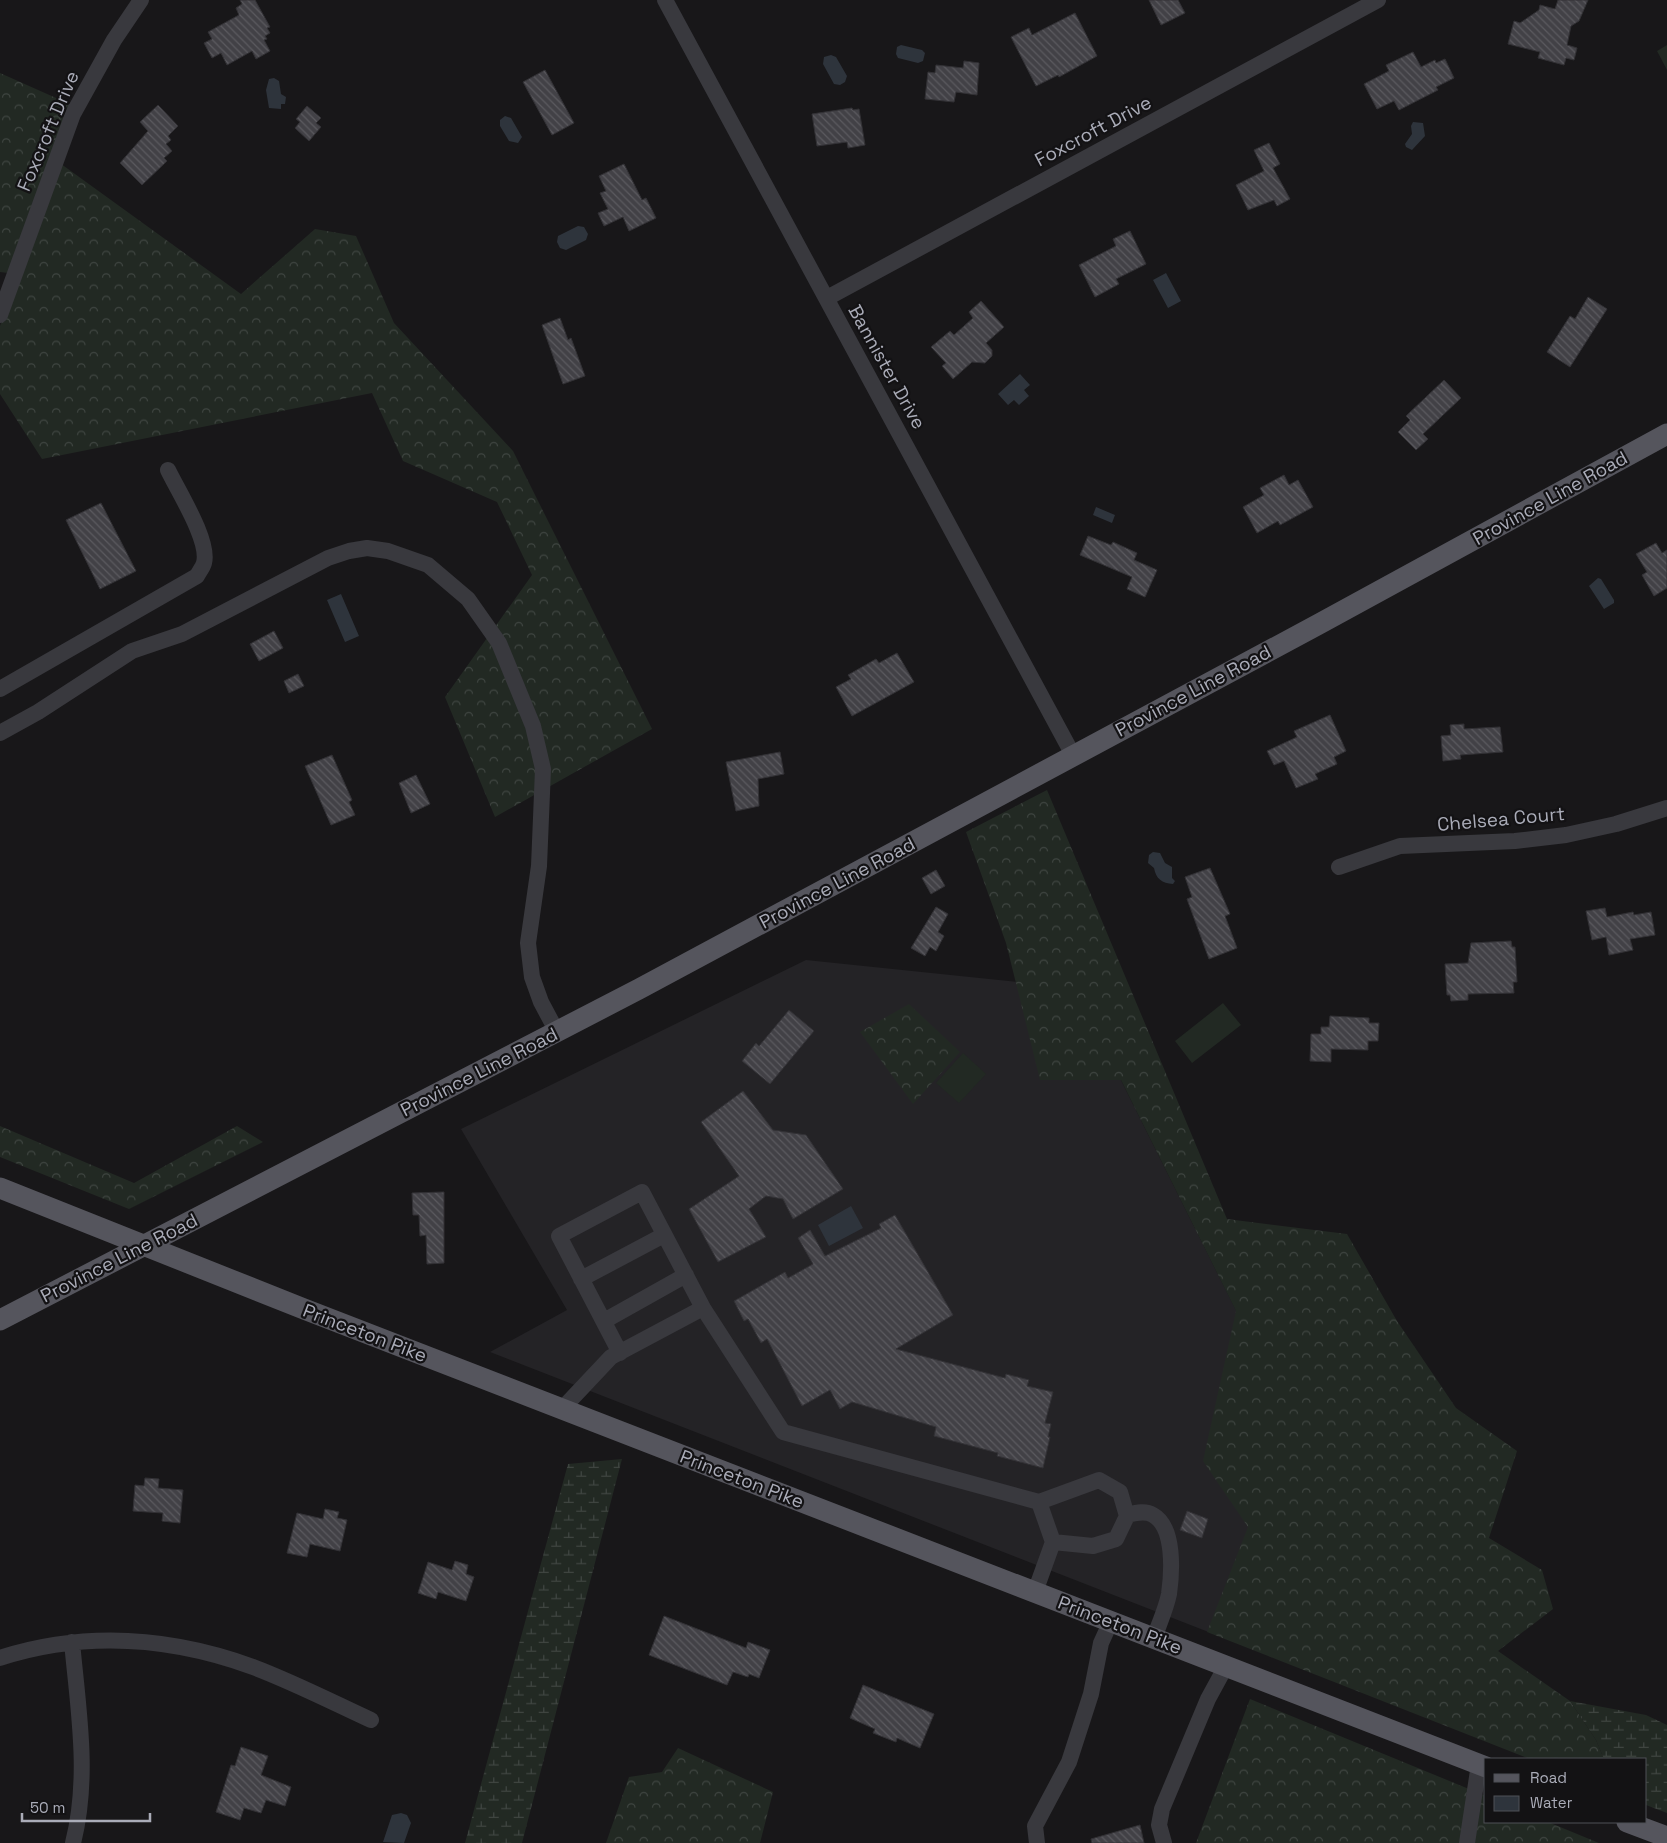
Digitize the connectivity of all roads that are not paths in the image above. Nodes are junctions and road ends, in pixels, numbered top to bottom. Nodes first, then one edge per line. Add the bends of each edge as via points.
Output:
1 (141, 0) edge
2 (665, 0) edge
3 (1378, 0) edge
4 (827, 298) junction
5 (0, 315) edge
6 (1667, 434) edge
7 (168, 470) dead end
8 (0, 689) edge
9 (0, 733) edge
10 (1073, 754) junction
11 (1667, 808) edge
12 (1339, 867) dead end
13 (557, 1032) junction
14 (0, 1188) edge
15 (664, 1235) junction
16 (143, 1245) junction
17 (686, 1275) junction
18 (581, 1279) junction
19 (703, 1308) junction
20 (0, 1320) edge
21 (604, 1321) junction
22 (620, 1353) junction
23 (562, 1409) junction
24 (1039, 1502) junction
25 (1127, 1515) junction
26 (1053, 1542) junction
27 (1035, 1592) junction
28 (1112, 1622) junction
29 (1154, 1638) junction
30 (72, 1642) junction
31 (0, 1658) edge
32 (1226, 1666) junction
33 (371, 1720) dead end
34 (1482, 1765) edge
35 (1630, 1823) edge
36 (1667, 1837) edge
37 (73, 1843) edge
38 (1037, 1843) edge
39 (1164, 1843) edge
40 (1467, 1843) edge

1 - 5 street, Foxcroft Drive via 109,47 73,114
2 - 4 street, Bannister Drive
3 - 4 street, Foxcroft Drive
4 - 10 street, Bannister Drive
6 - 10 main road, Province Line Road
7 - 8 street via 200,530 204,563 197,576
9 - 13 street via 132,650 182,634 328,558 367,548 388,551 428,565 468,599 499,643 540,750 544,794 539,866 528,942 532,977
10 - 13 main road, Province Line Road
11 - 12 street, Chelsea Court via 1566,835 1515,842 1400,846
13 - 16 main road, Province Line Road
14 - 16 main road, Princeton Pike
15 - 17 street
15 - 18 street
15 - 18 street via 642,1192 559,1236
16 - 20 main road, Province Line Road
16 - 23 main road, Princeton Pike
17 - 19 street
17 - 21 street
18 - 21 street
19 - 22 street
19 - 24 street via 783,1432
21 - 22 street
22 - 23 street via 611,1357
23 - 27 main road, Princeton Pike
24 - 25 street via 1099,1480 1120,1492
24 - 26 street
25 - 26 street via 1116,1539 1093,1546
25 - 29 street via 1144,1512 1154,1515 1165,1530 1171,1553 1168,1596
26 - 27 street
27 - 28 main road, Princeton Pike
28 - 29 main road, Princeton Pike
28 - 38 street via 1101,1642 1091,1694 1069,1762 1035,1826
29 - 32 main road, Princeton Pike
30 - 31 street
30 - 33 street via 113,1640 186,1647 255,1668
30 - 37 street via 83,1760 82,1792
32 - 34 main road, Princeton Pike
32 - 39 street via 1208,1699 1162,1809 1159,1825
34 - 40 street
35 - 36 main road

